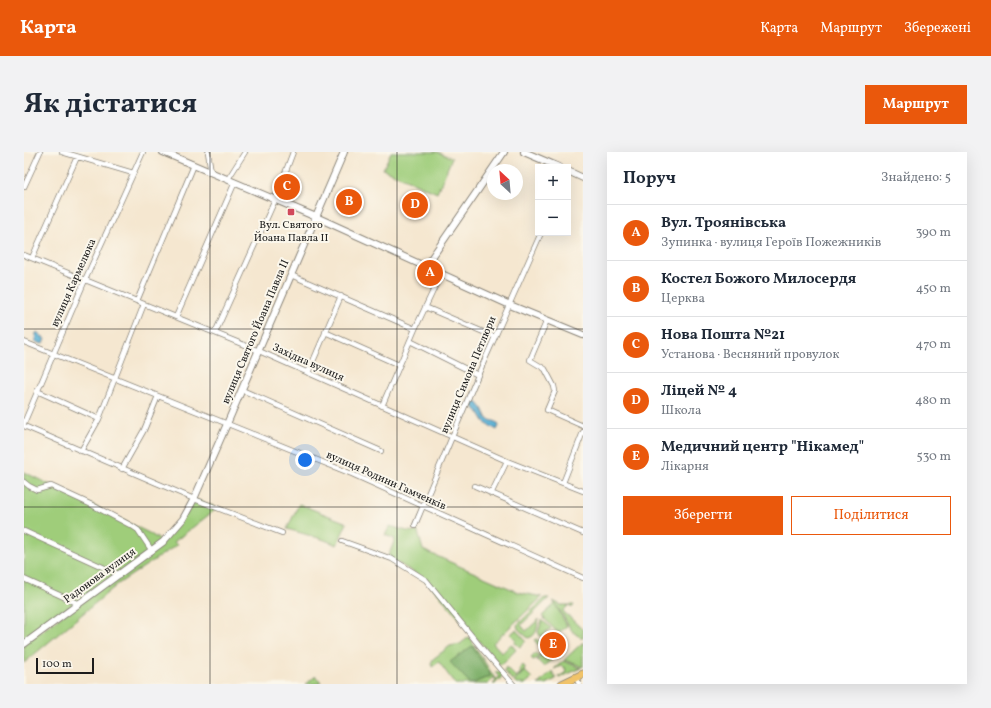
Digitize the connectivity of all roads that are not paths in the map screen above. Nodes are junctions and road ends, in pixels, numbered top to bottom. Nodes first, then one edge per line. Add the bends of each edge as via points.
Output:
1 (40, 152) edge
2 (62, 152) edge
3 (143, 152) edge
4 (163, 152) edge
5 (208, 152) edge
6 (245, 152) edge
7 (292, 152) edge
8 (344, 152) edge
9 (504, 152) edge
10 (524, 152) edge
11 (77, 157) junction
12 (552, 164) edge
13 (194, 165) junction
14 (211, 172) junction
15 (571, 172) edge
16 (133, 173) junction
17 (583, 178) edge
18 (228, 179) junction
19 (235, 182) junction
20 (24, 188) edge
21 (275, 200) junction
22 (316, 217) junction
23 (540, 236) edge
24 (24, 255) edge
25 (32, 258) junction
26 (426, 266) junction
27 (441, 274) junction
28 (291, 275) junction
29 (85, 280) junction
30 (341, 296) junction
31 (137, 301) junction
32 (144, 304) junction
33 (510, 305) junction
34 (425, 307) junction
35 (176, 317) junction
36 (547, 320) junction
37 (415, 329) junction
38 (325, 332) junction
39 (215, 333) junction
40 (583, 335) edge
41 (495, 337) junction
42 (410, 340) junction
43 (24, 342) edge
44 (258, 351) junction
45 (53, 353) junction
46 (399, 365) junction
47 (308, 373) junction
48 (478, 374) junction
49 (115, 378) junction
50 (242, 390) junction
51 (37, 391) junction
52 (158, 396) junction
53 (382, 406) junction
54 (99, 419) junction
55 (24, 423) edge
56 (227, 424) junction
57 (24, 426) edge
58 (583, 426) edge
59 (583, 432) edge
60 (452, 438) junction
61 (81, 451) junction
62 (381, 452) dead end
63 (506, 462) junction
64 (122, 469) junction
65 (24, 482) edge
66 (563, 482) junction
67 (474, 486) dead end
68 (583, 491) edge
69 (492, 494) junction
70 (194, 499) junction
71 (423, 507) junction
72 (183, 519) joint
73 (415, 525) dead end
74 (24, 531) edge
75 (282, 533) dead end
76 (583, 534) edge
77 (342, 541) dead end
78 (152, 551) junction
79 (120, 575) junction
80 (583, 578) edge
81 (24, 579) edge
82 (79, 604) junction
83 (24, 644) edge
84 (580, 679) edge
85 (513, 684) edge
86 (562, 684) edge
87 (568, 684) edge

1 - 20 street
2 - 11 street
3 - 16 street, вулиця Кармелюка
4 - 13 street
5 - 14 street
6 - 18 street
7 - 21 street
8 - 22 street, вулиця Святого Йоана Павла II
9 - 26 street
10 - 12 street
11 - 16 street
11 - 25 street
13 - 14 street
13 - 31 street
14 - 18 street
15 - 17 street
16 - 29 street, вулиця Кармелюка
18 - 19 street
19 - 21 street
19 - 35 street
21 - 22 street
21 - 39 street
22 - 26 street
22 - 28 street, вулиця Святого Йоана Павла II
23 - 33 street, вулиця Симона Петлюри
24 - 25 street, Західна вулиця
25 - 29 street, Західна вулиця
26 - 27 street
27 - 33 street
27 - 34 street
28 - 30 street
28 - 44 street, вулиця Святого Йоана Павла II
29 - 31 street, Західна вулиця
29 - 45 street, вулиця Кармелюка
30 - 37 street
30 - 38 street
31 - 32 street, Західна вулиця
32 - 35 street, Західна вулиця
32 - 49 street
33 - 36 street
33 - 41 street, вулиця Симона Петлюри
34 - 37 street
34 - 41 street
35 - 39 street, Західна вулиця
36 - 40 street
36 - 58 street via 530,360 547,372 555,388 547,410
37 - 42 street
38 - 46 street
38 - 47 street
39 - 44 street, Західна вулиця
41 - 48 street, вулиця Симона Петлюри
42 - 46 street
42 - 48 street
43 - 45 street, вулиця Родини Гамченків
44 - 47 street, Західна вулиця
44 - 50 street, вулиця Святого Йоана Павла II
45 - 49 street, вулиця Родини Гамченків
45 - 51 street, вулиця Кармелюка
46 - 53 street
47 - 53 street, Західна вулиця
48 - 60 street, вулиця Симона Петлюри
49 - 52 street, вулиця Родини Гамченків
49 - 54 street
50 - 56 street, вулиця Святого Йоана Павла II
50 - 62 street
51 - 54 street
51 - 55 street, вулиця Кармелюка
52 - 56 street, вулиця Родини Гамченків
52 - 64 street via 144,430
53 - 60 street, Західна вулиця
54 - 61 street
56 - 70 street, вулиця Святого Йоана Павла II
56 - 71 street, вулиця Родини Гамченків via 352,474
57 - 61 street
59 - 66 street
60 - 63 street, Західна вулиця
60 - 71 street, вулиця Симона Петлюри
61 - 64 street
63 - 66 street, Західна вулиця
63 - 69 street
64 - 70 street
65 - 78 street via 37,490 51,486 132,526 138,530
66 - 68 street, Західна вулиця
67 - 69 street
69 - 76 street
70 - 72 street, вулиця Святого Йоана Павла II
70 - 75 street
71 - 73 street, вулиця Симона Петлюри
71 - 80 street, вулиця Родини Гамченків
72 - 78 street, Радонова вулиця
74 - 79 street
77 - 85 street via 392,559 426,580
78 - 79 street, Радонова вулиця
79 - 82 street, Радонова вулиця
81 - 82 street
82 - 83 street, Радонова вулиця
84 - 86 main road
84 - 87 main road

